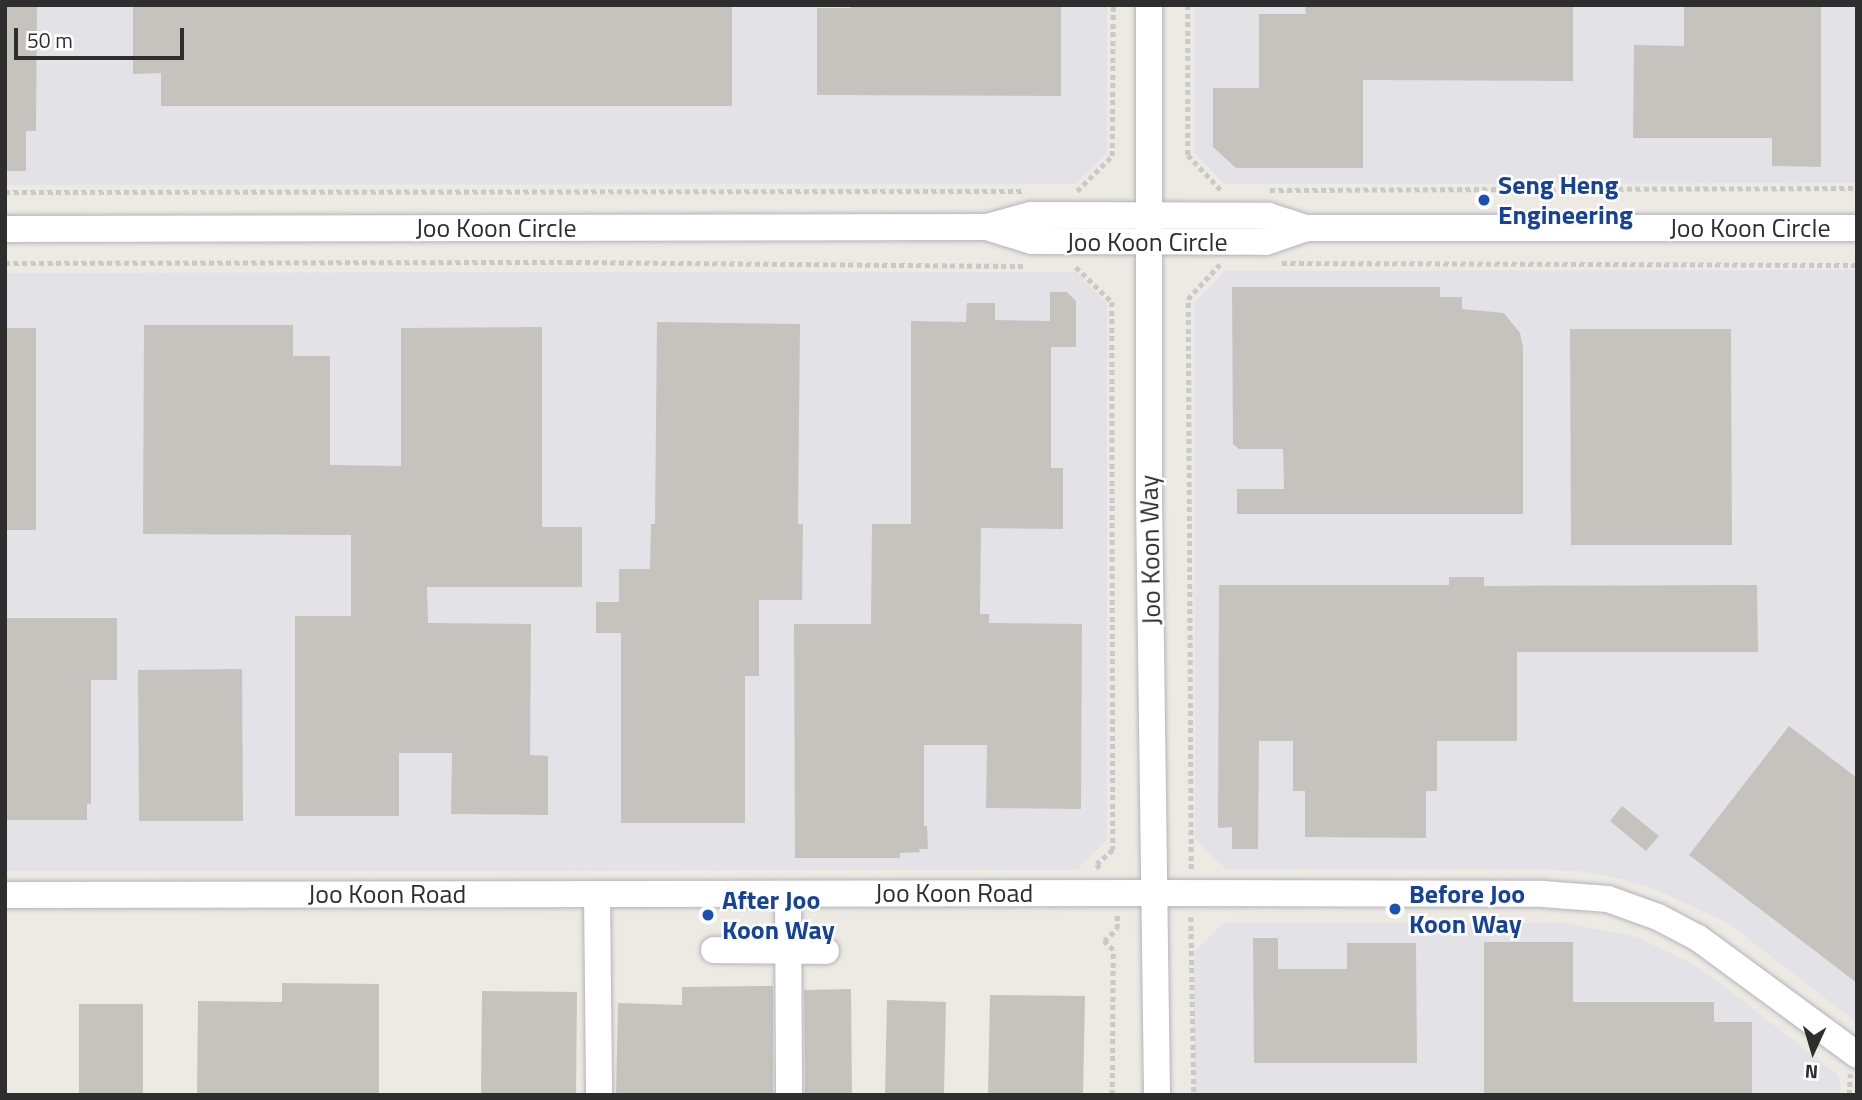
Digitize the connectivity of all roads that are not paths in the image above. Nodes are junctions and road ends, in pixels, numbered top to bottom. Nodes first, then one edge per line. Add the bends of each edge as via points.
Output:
1 (1149, 5) edge
2 (1149, 228) junction
3 (1857, 228) edge
4 (5, 229) edge
5 (1154, 893) junction
6 (597, 894) junction
7 (788, 894) junction
8 (5, 895) edge
9 (714, 950) dead end
10 (788, 950) junction
11 (826, 951) dead end
12 (1857, 1055) edge
13 (599, 1095) edge
14 (789, 1095) edge
15 (1157, 1095) edge

1 - 2 street, Joo Koon Way
2 - 3 street, Joo Koon Circle via 1269,216 1307,228
2 - 4 street, Joo Koon Circle via 1031,215 987,227
2 - 5 street, Joo Koon Way
5 - 7 street, Joo Koon Road
5 - 12 street, Joo Koon Road via 1543,894 1608,900 1658,917 1698,938
5 - 15 street, Joo Koon Way
6 - 7 street, Joo Koon Road
6 - 8 street, Joo Koon Road
6 - 13 street
7 - 10 street
9 - 10 street
10 - 11 street
10 - 14 street

